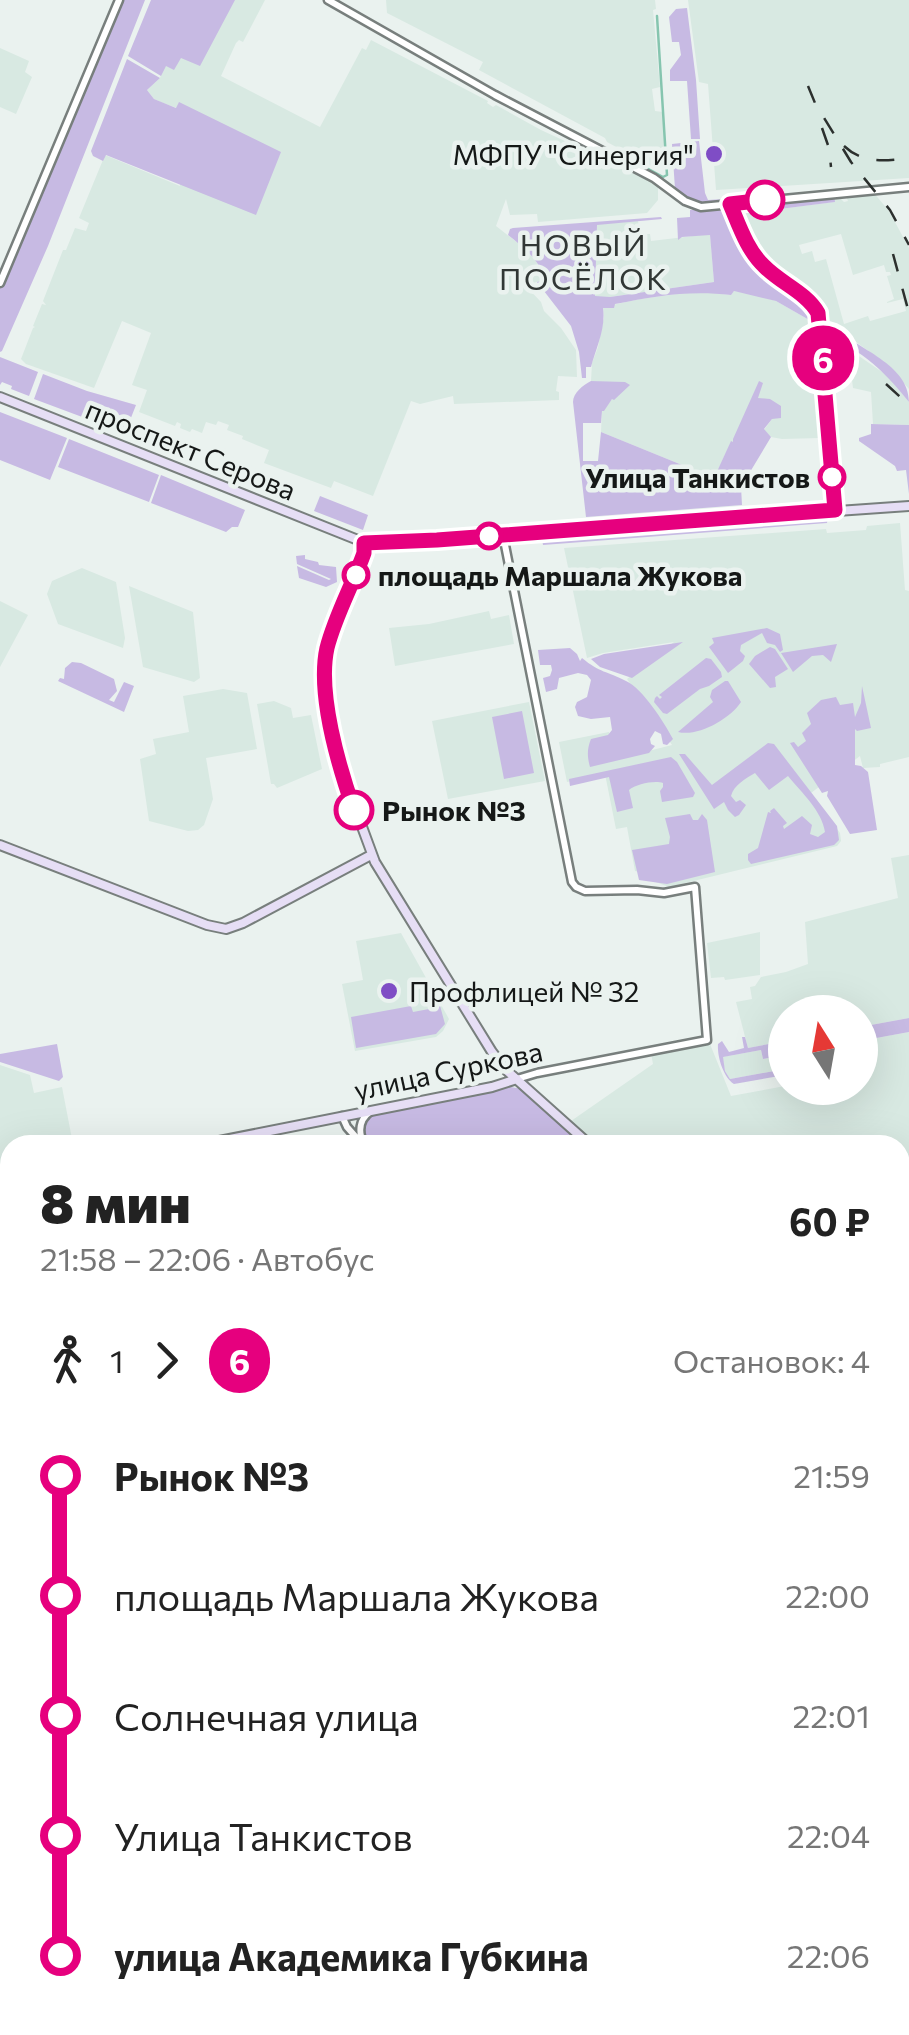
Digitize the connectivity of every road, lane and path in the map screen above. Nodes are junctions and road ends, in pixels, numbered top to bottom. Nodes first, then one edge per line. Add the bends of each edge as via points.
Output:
1 (120, 0) edge
2 (328, 0) edge
3 (909, 187) edge
4 (730, 204) junction
5 (0, 283) edge
6 (0, 397) edge
7 (909, 506) edge
8 (835, 510) junction
9 (503, 535) junction
10 (364, 543) junction
11 (0, 845) edge
12 (371, 855) junction
13 (516, 1079) junction
14 (374, 1110) junction
15 (342, 1116) junction
16 (248, 1135) edge
17 (354, 1135) edge
18 (361, 1135) edge
19 (579, 1135) edge

1 - 5 street
2 - 4 street via 685,201
3 - 4 street
4 - 8 street via 760,264 818,313
6 - 10 main road, проспект Серова
7 - 8 main road
8 - 9 main road
9 - 10 main road
9 - 13 street, улица Суркова via 572,879 586,891 695,887 707,1040
10 - 12 main road via 326,667 337,759
11 - 12 main road via 221,929 243,924
12 - 13 main road via 469,1018
13 - 14 main road, улица Суркова
13 - 19 main road
14 - 15 main road, улица Суркова
14 - 18 street via 362,1120
15 - 16 main road, улица Суркова
15 - 17 street

